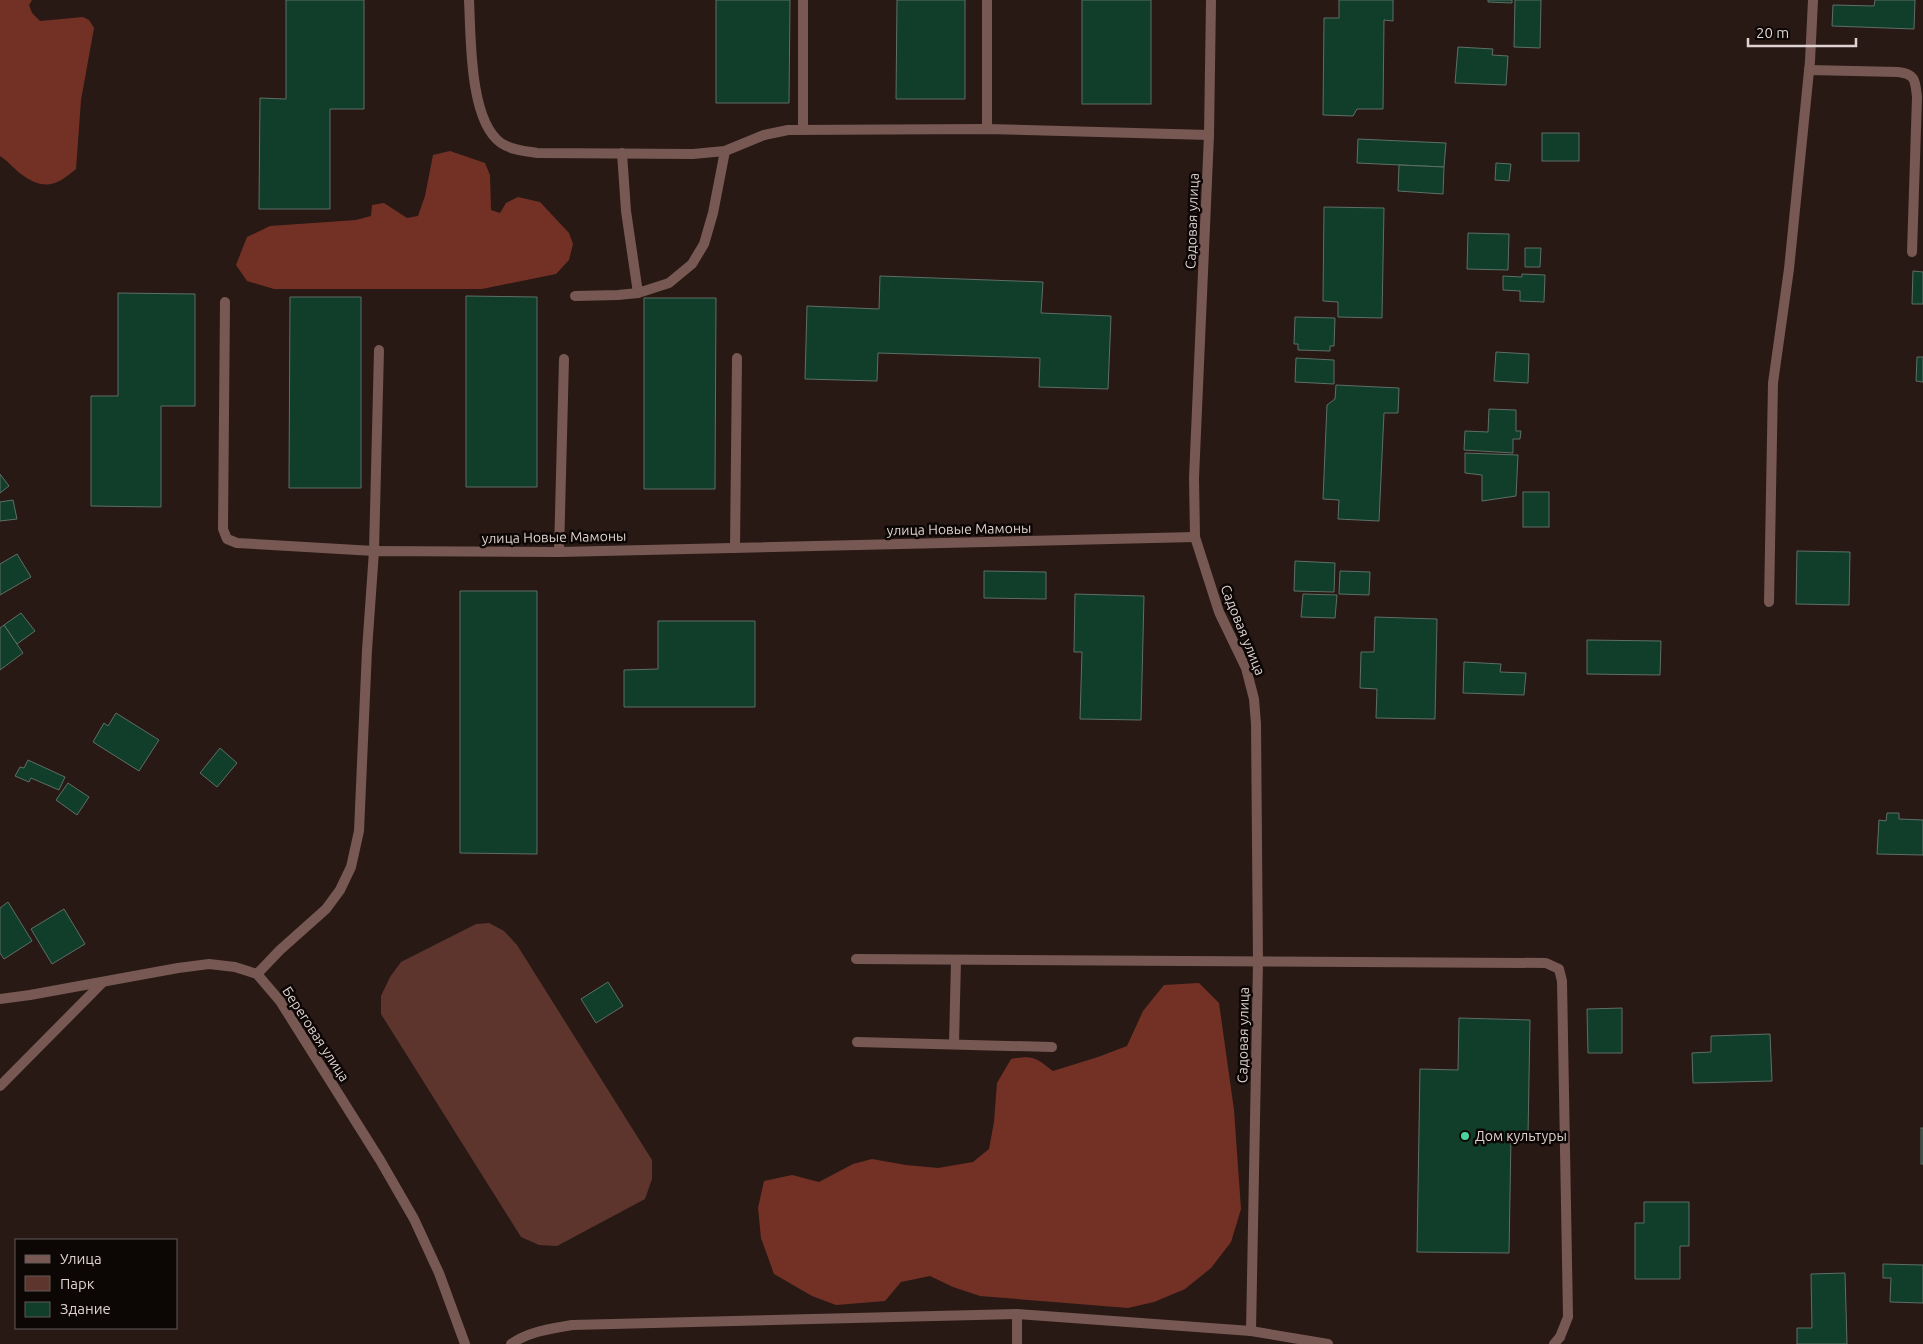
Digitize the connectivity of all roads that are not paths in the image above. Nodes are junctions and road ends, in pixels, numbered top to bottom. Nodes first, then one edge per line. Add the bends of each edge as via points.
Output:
1 (469, 0) edge
2 (803, 0) edge
3 (987, 0) edge
4 (1211, 0) edge
5 (1813, 0) edge
6 (1809, 70) junction
7 (987, 129) junction
8 (803, 130) junction
9 (1209, 135) junction
10 (726, 151) junction
11 (622, 153) junction
12 (1912, 252) dead end
13 (638, 293) junction
14 (574, 296) dead end
15 (225, 302) dead end
16 (379, 350) dead end
17 (736, 358) dead end
18 (564, 359) dead end
19 (1195, 537) junction
20 (735, 548) junction
21 (374, 551) junction
22 (559, 552) junction
23 (1769, 602) dead end
24 (856, 959) dead end
25 (956, 960) junction
26 (1258, 962) junction
27 (257, 974) junction
28 (103, 982) junction
29 (0, 999) edge
30 (857, 1042) dead end
31 (954, 1044) junction
32 (1052, 1047) dead end
33 (0, 1086) edge
34 (1017, 1314) junction
35 (1251, 1331) junction
36 (1557, 1341) edge
37 (465, 1344) edge
38 (511, 1344) edge
39 (1017, 1344) edge
40 (1328, 1344) edge

1 - 11 street via 476,96 482,116 498,142 509,148 537,153
2 - 8 street
3 - 7 street
4 - 9 street, Садовая улица
5 - 6 street
6 - 12 street via 1898,72 1908,73 1915,80
6 - 23 street via 1773,383
7 - 8 street
7 - 9 street
8 - 10 street via 764,136
9 - 19 street, Садовая улица via 1194,478
10 - 11 street
10 - 13 street via 704,244 692,264 669,283
11 - 13 street via 626,211
13 - 14 street
15 - 21 street, улица Новые Мамоны via 222,523 227,539 250,545
16 - 21 street
17 - 20 street
18 - 22 street
19 - 20 street, улица Новые Мамоны
19 - 26 street, Садовая улица via 1220,612 1246,668 1254,699
20 - 22 street, улица Новые Мамоны
21 - 22 street, улица Новые Мамоны
21 - 27 street via 358,831 351,867 326,910
24 - 25 street
25 - 26 street
25 - 31 street
26 - 35 street, Садовая улица
26 - 36 street via 1546,963 1559,969 1562,981 1568,1317
27 - 28 street via 236,967 209,964
27 - 37 street, Береговая улица via 280,1001 414,1220 439,1273
28 - 29 street
28 - 33 street
30 - 31 street
31 - 32 street
34 - 35 street
34 - 38 street via 572,1325 537,1332
34 - 39 street
35 - 40 street

